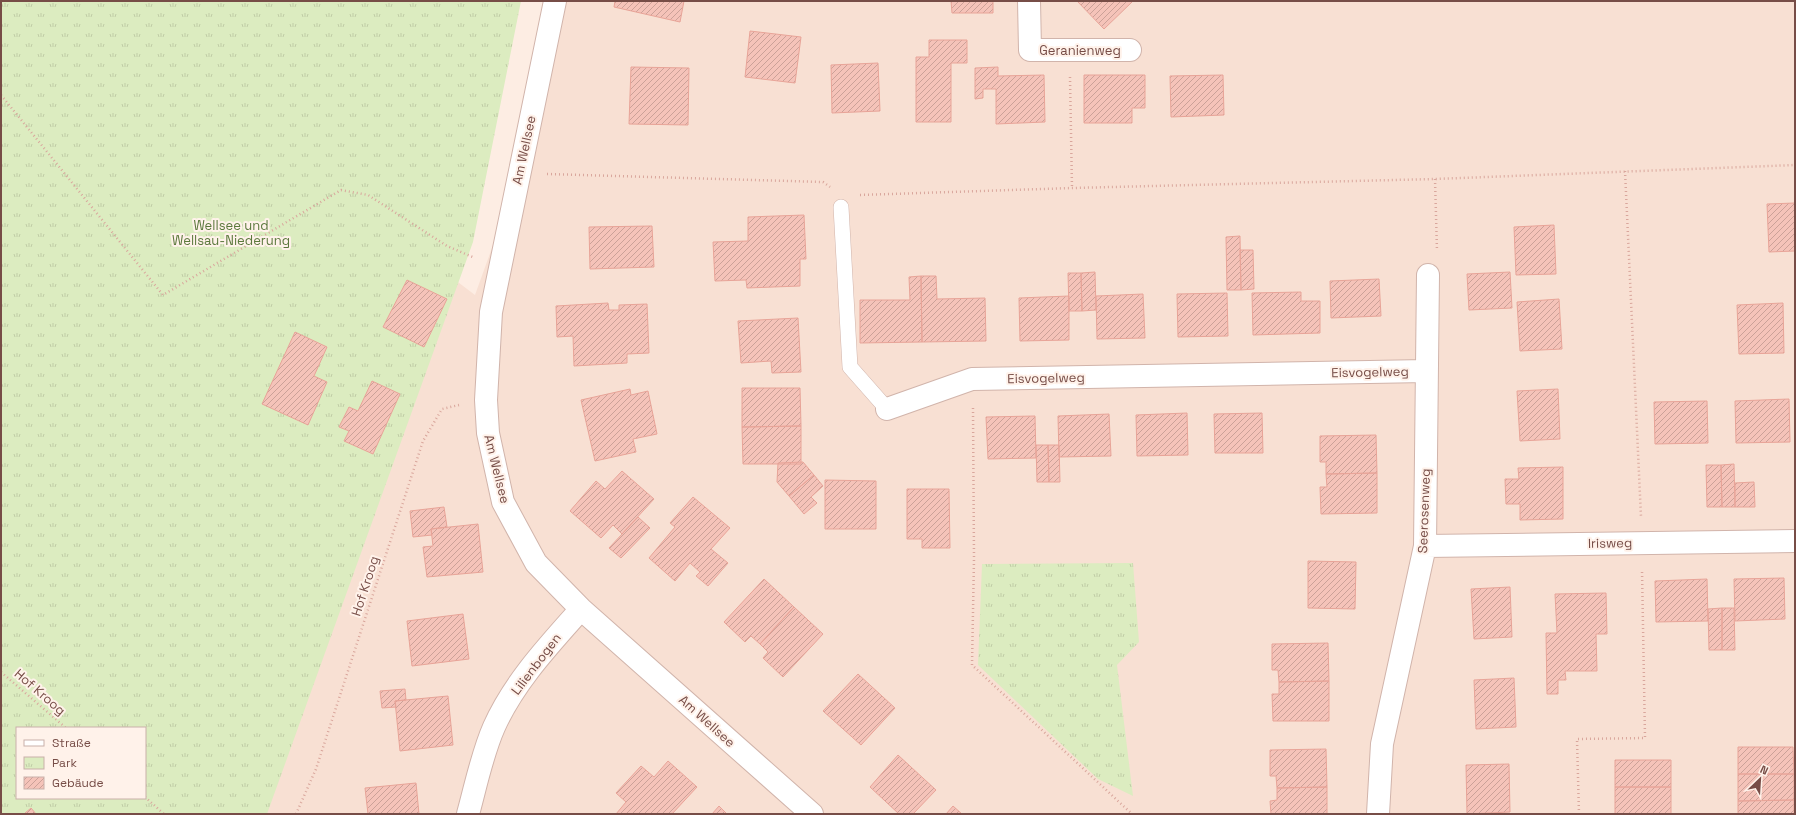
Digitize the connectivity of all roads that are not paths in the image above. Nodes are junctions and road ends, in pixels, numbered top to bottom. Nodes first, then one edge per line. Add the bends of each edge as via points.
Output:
1 (555, 1) edge
2 (1029, 1) edge
3 (1130, 50) dead end
4 (841, 207) dead end
5 (1428, 275) road end
6 (1426, 371) junction
7 (887, 409) joint
8 (1795, 541) edge
9 (1425, 546) junction
10 (581, 609) junction
11 (468, 814) edge
12 (812, 814) edge
13 (1378, 814) edge

1 - 10 street, Am Wellsee via 491,312 486,400 488,434 503,502 536,563
2 - 3 street, Geranienweg via 1030,50
4 - 7 lane, Eisvogelweg via 850,367
5 - 6 street, Seerosenweg
6 - 7 street, Eisvogelweg via 972,379
6 - 9 street, Seerosenweg
8 - 9 street, Irisweg
9 - 13 street, Seerosenweg via 1382,744
10 - 11 street, Lilienbogen via 519,683 494,727
10 - 12 street, Am Wellsee

